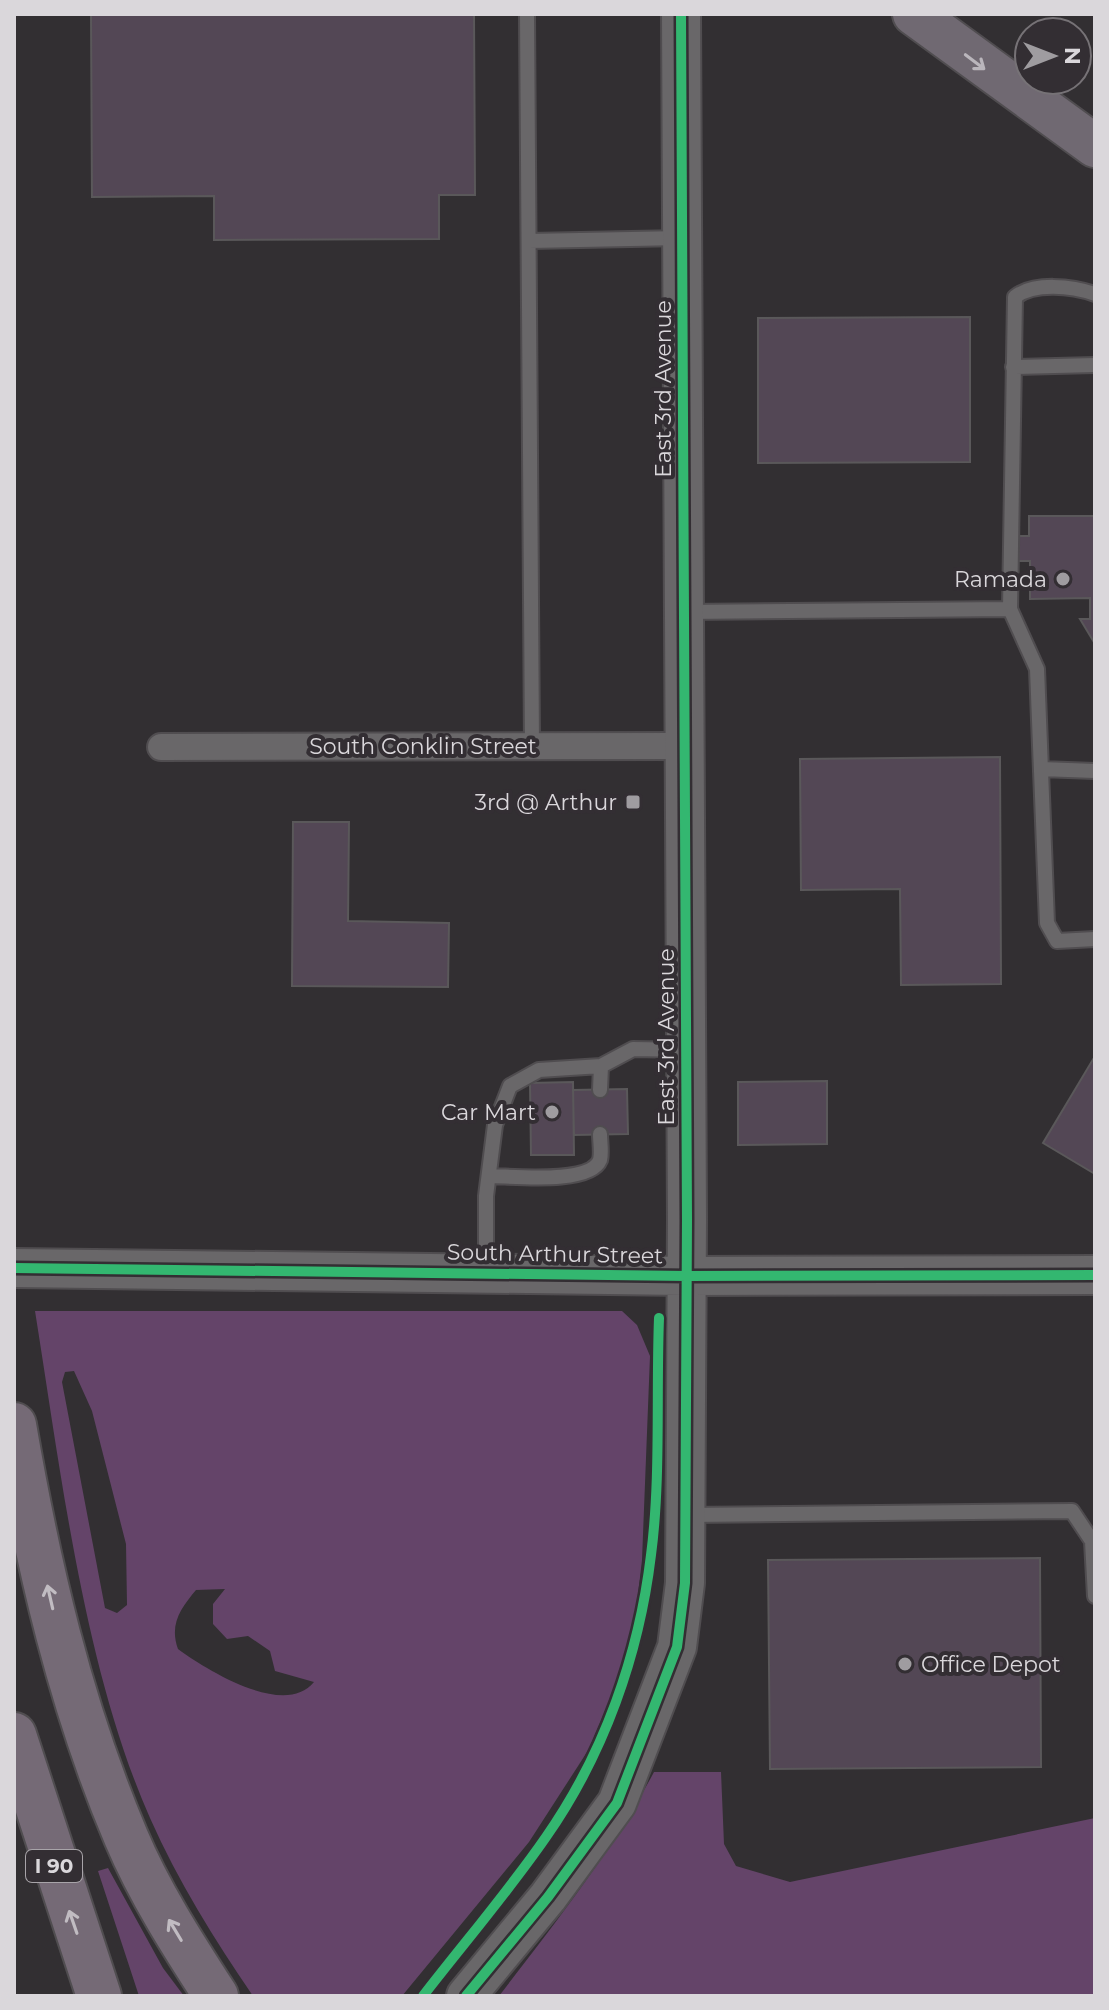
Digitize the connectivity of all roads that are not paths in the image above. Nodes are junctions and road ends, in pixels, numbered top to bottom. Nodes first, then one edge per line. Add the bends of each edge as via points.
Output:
1 (527, 14) edge
2 (681, 14) edge
3 (924, 18) edge
4 (1095, 146) edge
5 (682, 238) junction
6 (529, 241) junction
7 (1095, 294) edge
8 (1095, 365) edge
9 (1013, 367) junction
10 (1010, 609) junction
11 (684, 612) junction
12 (532, 746) junction
13 (685, 746) junction
14 (161, 747) dead end
15 (1041, 769) junction
16 (1095, 771) edge
17 (1095, 939) edge
18 (686, 1050) junction
19 (601, 1066) junction
20 (600, 1090) dead end
21 (600, 1134) dead end
22 (489, 1176) junction
23 (14, 1268) edge
24 (486, 1273) junction
25 (1095, 1275) edge
26 (687, 1276) junction
27 (14, 1425) edge
28 (685, 1515) junction
29 (1095, 1596) edge
30 (14, 1735) edge
31 (99, 1996) edge
32 (216, 1996) edge
33 (466, 1996) edge

1 - 6 lane
2 - 5 main road, East 3rd Avenue
3 -> 4 main road
5 - 6 lane
5 - 11 main road, East 3rd Avenue
6 - 12 lane
7 - 9 lane via 1026,288 1015,297
8 - 9 lane
9 - 10 lane
10 - 11 lane
10 - 15 lane via 1037,669
11 - 13 main road, East 3rd Avenue
12 - 13 street, South Conklin Street
12 - 14 street, South Conklin Street
13 - 18 main road, East 3rd Avenue
15 - 16 lane
15 - 17 lane via 1047,923 1057,941
18 - 19 lane via 633,1049
18 - 26 main road, East 3rd Avenue
19 - 20 lane
19 - 22 lane via 539,1070 510,1086 495,1125
21 - 22 lane via 600,1159 592,1171 567,1177
22 - 24 lane
23 - 24 main road, South Arthur Street
24 - 26 main road, South Arthur Street
25 - 26 main road, South Arthur Street
26 - 28 main road, East 3rd Avenue
32 -> 27 highway via 127,1839 67,1673
28 - 29 lane via 1072,1511 1092,1541
28 - 33 main road, East 3rd Avenue via 685,1583 677,1647 617,1803
31 -> 30 highway, I 90

